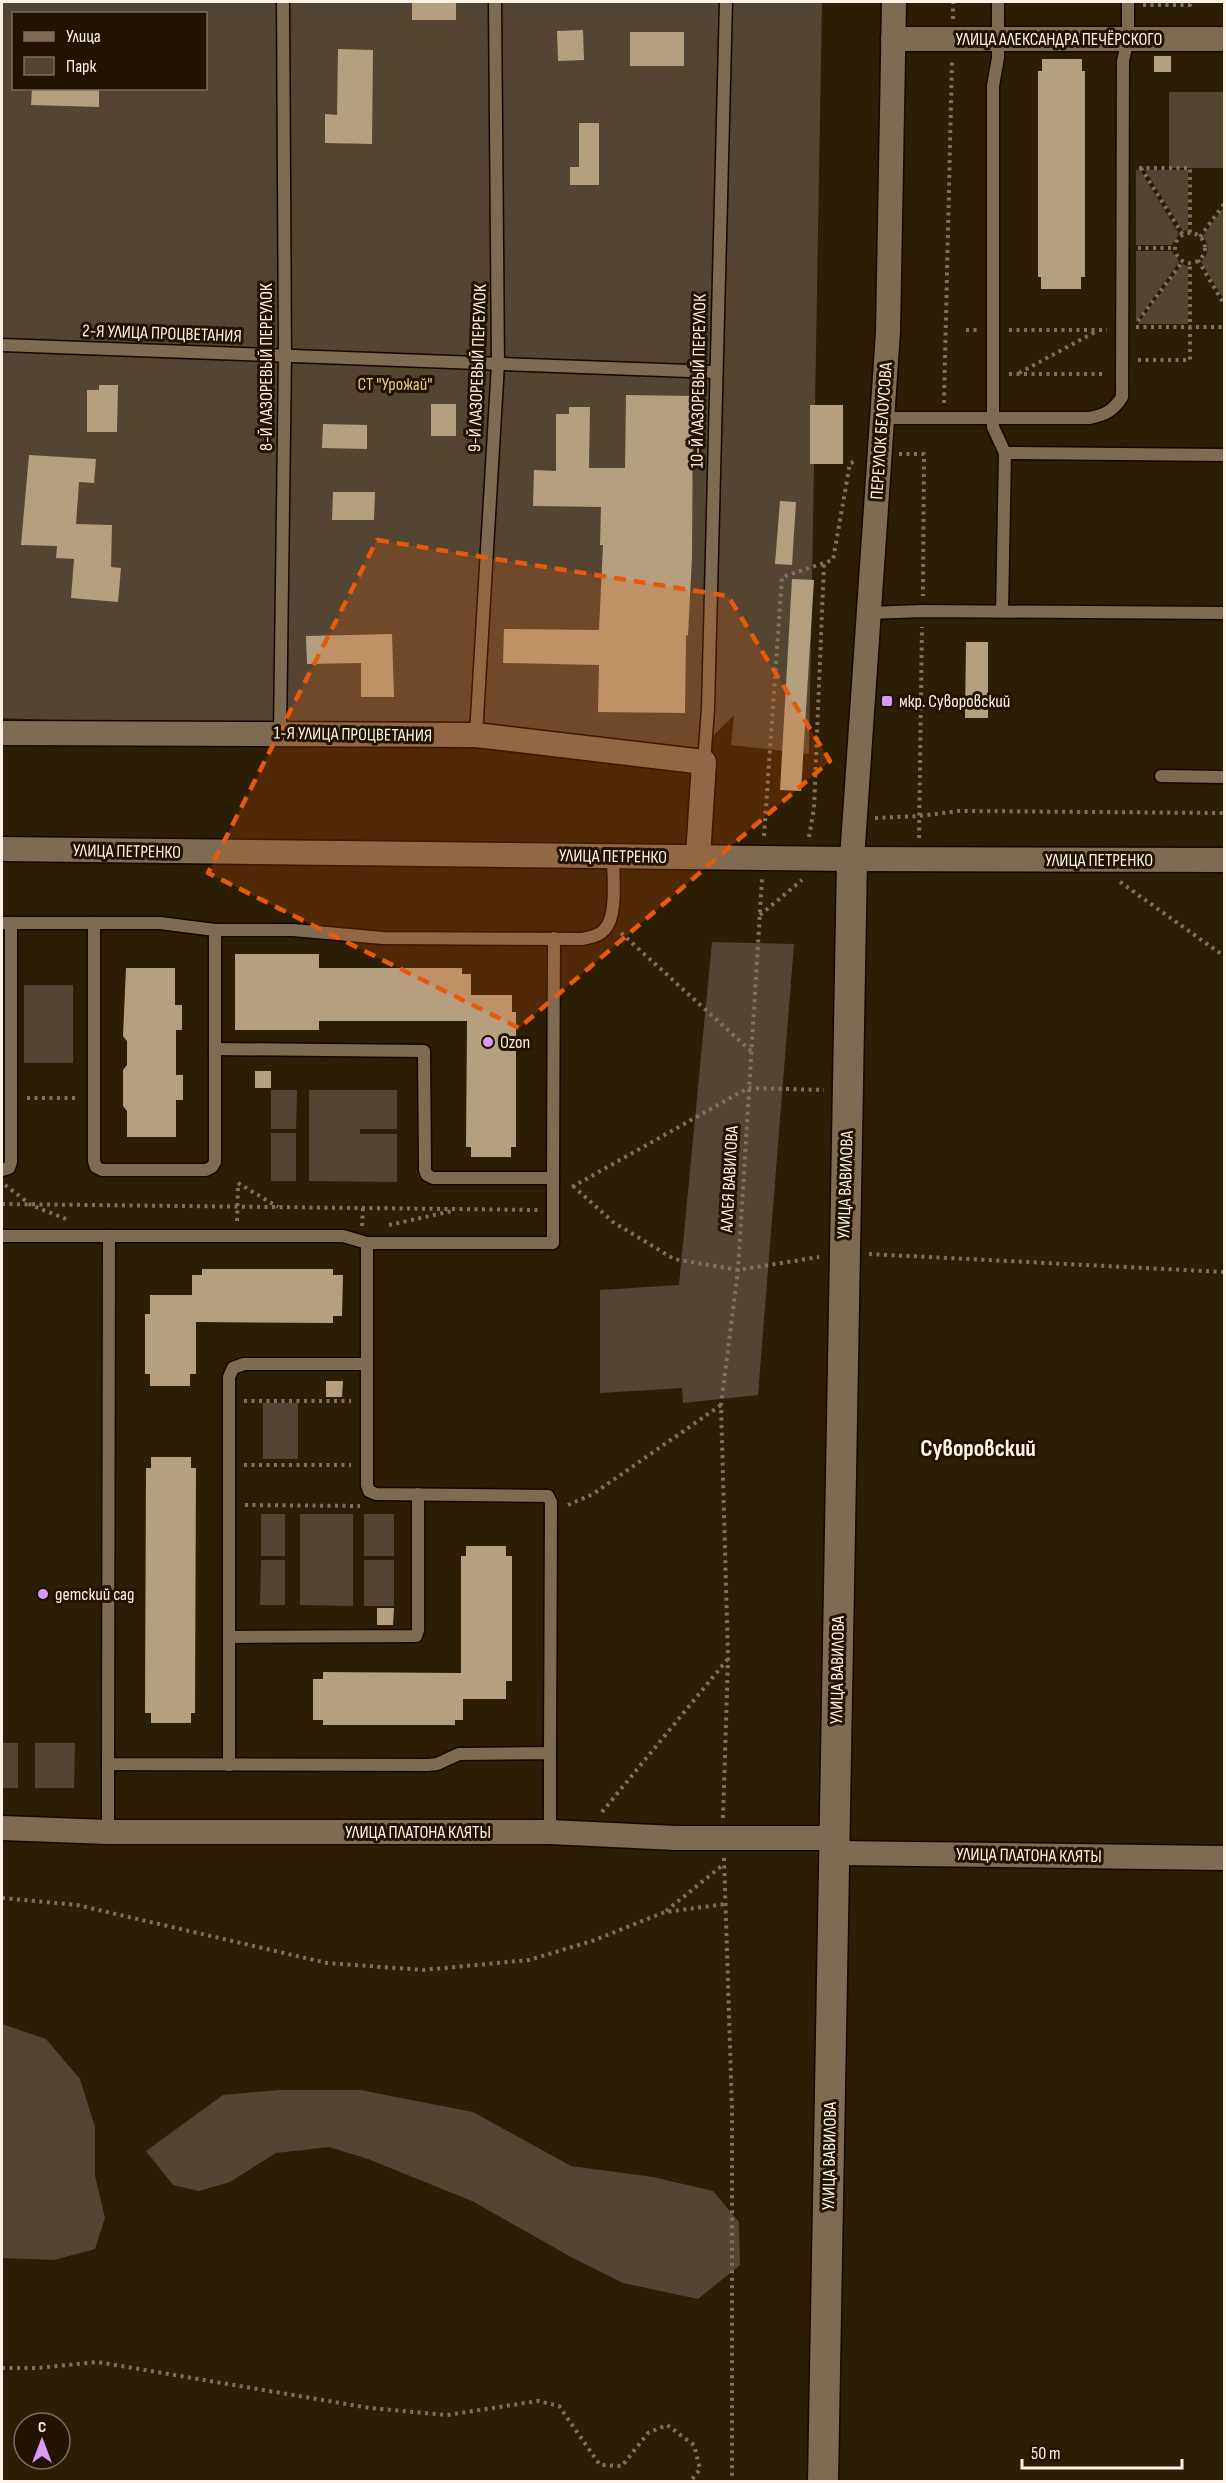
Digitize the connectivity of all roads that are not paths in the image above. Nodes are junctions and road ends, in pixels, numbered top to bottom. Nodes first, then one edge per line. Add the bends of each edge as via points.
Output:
1 (283, 2) edge
2 (495, 2) edge
3 (726, 2) edge
4 (894, 2) edge
5 (998, 2) edge
6 (1128, 3) edge
7 (893, 39) junction
8 (998, 39) junction
9 (1128, 39) junction
10 (1224, 39) edge
11 (2, 345) edge
12 (285, 356) junction
13 (498, 364) junction
14 (716, 372) junction
15 (881, 418) junction
16 (993, 418) junction
17 (1005, 453) junction
18 (1224, 455) edge
19 (1002, 611) junction
20 (868, 613) junction
21 (1224, 613) edge
22 (2, 733) edge
23 (280, 733) junction
24 (476, 735) junction
25 (704, 762) junction
26 (1161, 776) dead end
27 (1224, 777) edge
28 (2, 849) edge
29 (613, 857) junction
30 (698, 857) junction
31 (852, 860) junction
32 (1224, 860) edge
33 (6, 922) edge
34 (94, 922) junction
35 (215, 930) junction
36 (554, 938) junction
37 (215, 1049) junction
38 (2, 1170) edge
39 (554, 1178) junction
40 (2, 1236) edge
41 (109, 1236) junction
42 (367, 1243) junction
43 (367, 1364) junction
44 (418, 1494) junction
45 (229, 1637) junction
46 (550, 1753) junction
47 (108, 1764) junction
48 (229, 1765) junction
49 (2, 1828) edge
50 (108, 1832) junction
51 (550, 1832) junction
52 (834, 1845) junction
53 (1224, 1858) edge
54 (823, 2481) edge

1 - 12 lane, 8-Й ЛАЗОРЕВЫЙ ПЕРЕУЛОК
2 - 13 lane, 9-Й ЛАЗОРЕВЫЙ ПЕРЕУЛОК
3 - 14 lane, 10-Й ЛАЗОРЕВЫЙ ПЕРЕУЛОК
4 - 7 street, ПЕРЕУЛОК БЕЛОУСОВА
5 - 8 lane
6 - 9 lane
7 - 8 street, УЛИЦА АЛЕКСАНДРА ПЕЧЁРСКОГО
7 - 15 street, ПЕРЕУЛОК БЕЛОУСОВА via 890,300
8 - 9 street, УЛИЦА АЛЕКСАНДРА ПЕЧЁРСКОГО
8 - 16 lane via 993,86
9 - 10 street, УЛИЦА АЛЕКСАНДРА ПЕЧЁРСКОГО
9 - 16 lane via 1123,61 1122,398 1102,416
11 - 12 lane, 2-Я УЛИЦА ПРОЦВЕТАНИЯ
12 - 13 lane, 2-Я УЛИЦА ПРОЦВЕТАНИЯ
12 - 23 lane, 8-Й ЛАЗОРЕВЫЙ ПЕРЕУЛОК
13 - 14 lane, 2-Я УЛИЦА ПРОЦВЕТАНИЯ
13 - 24 lane, 9-Й ЛАЗОРЕВЫЙ ПЕРЕУЛОК
14 - 25 lane, 10-Й ЛАЗОРЕВЫЙ ПЕРЕУЛОК
15 - 16 lane
15 - 20 street, ПЕРЕУЛОК БЕЛОУСОВА
16 - 17 lane
17 - 18 lane
17 - 19 lane
19 - 20 lane
19 - 21 lane
20 - 31 street, ПЕРЕУЛОК БЕЛОУСОВА
22 - 23 street, 1-Я УЛИЦА ПРОЦВЕТАНИЯ
23 - 24 street, 1-Я УЛИЦА ПРОЦВЕТАНИЯ
24 - 25 street, 1-Я УЛИЦА ПРОЦВЕТАНИЯ
25 - 30 street
26 - 27 lane
28 - 29 street, УЛИЦА ПЕТРЕНКО
29 - 30 street, УЛИЦА ПЕТРЕНКО
29 - 36 lane via 613,911 604,931 582,939
30 - 31 street, УЛИЦА ПЕТРЕНКО
31 - 32 street, УЛИЦА ПЕТРЕНКО
31 - 52 street, УЛИЦА ВАВИЛОВА
33 - 34 lane
33 - 38 lane via 11,1162 9,1168
34 - 35 lane via 159,922
34 - 37 lane via 96,1167 212,1167
35 - 36 lane via 293,930 383,938
35 - 37 lane
36 - 39 lane
37 - 39 lane via 423,1051 427,1175
39 - 42 lane via 553,1243
40 - 41 lane
41 - 42 lane via 343,1236
41 - 47 lane
42 - 43 lane
43 - 44 lane via 369,1491
43 - 45 lane via 244,1364 233,1368 229,1377
44 - 45 lane via 416,1636
44 - 46 lane via 548,1496
45 - 48 lane
46 - 48 lane via 459,1754 428,1765
46 - 51 lane
47 - 48 lane
47 - 50 lane
49 - 50 street, УЛИЦА ПЛАТОНА КЛЯТЫ
50 - 51 street, УЛИЦА ПЛАТОНА КЛЯТЫ
51 - 52 street, УЛИЦА ПЛАТОНА КЛЯТЫ
52 - 53 street, УЛИЦА ПЛАТОНА КЛЯТЫ
52 - 54 street, УЛИЦА ВАВИЛОВА

